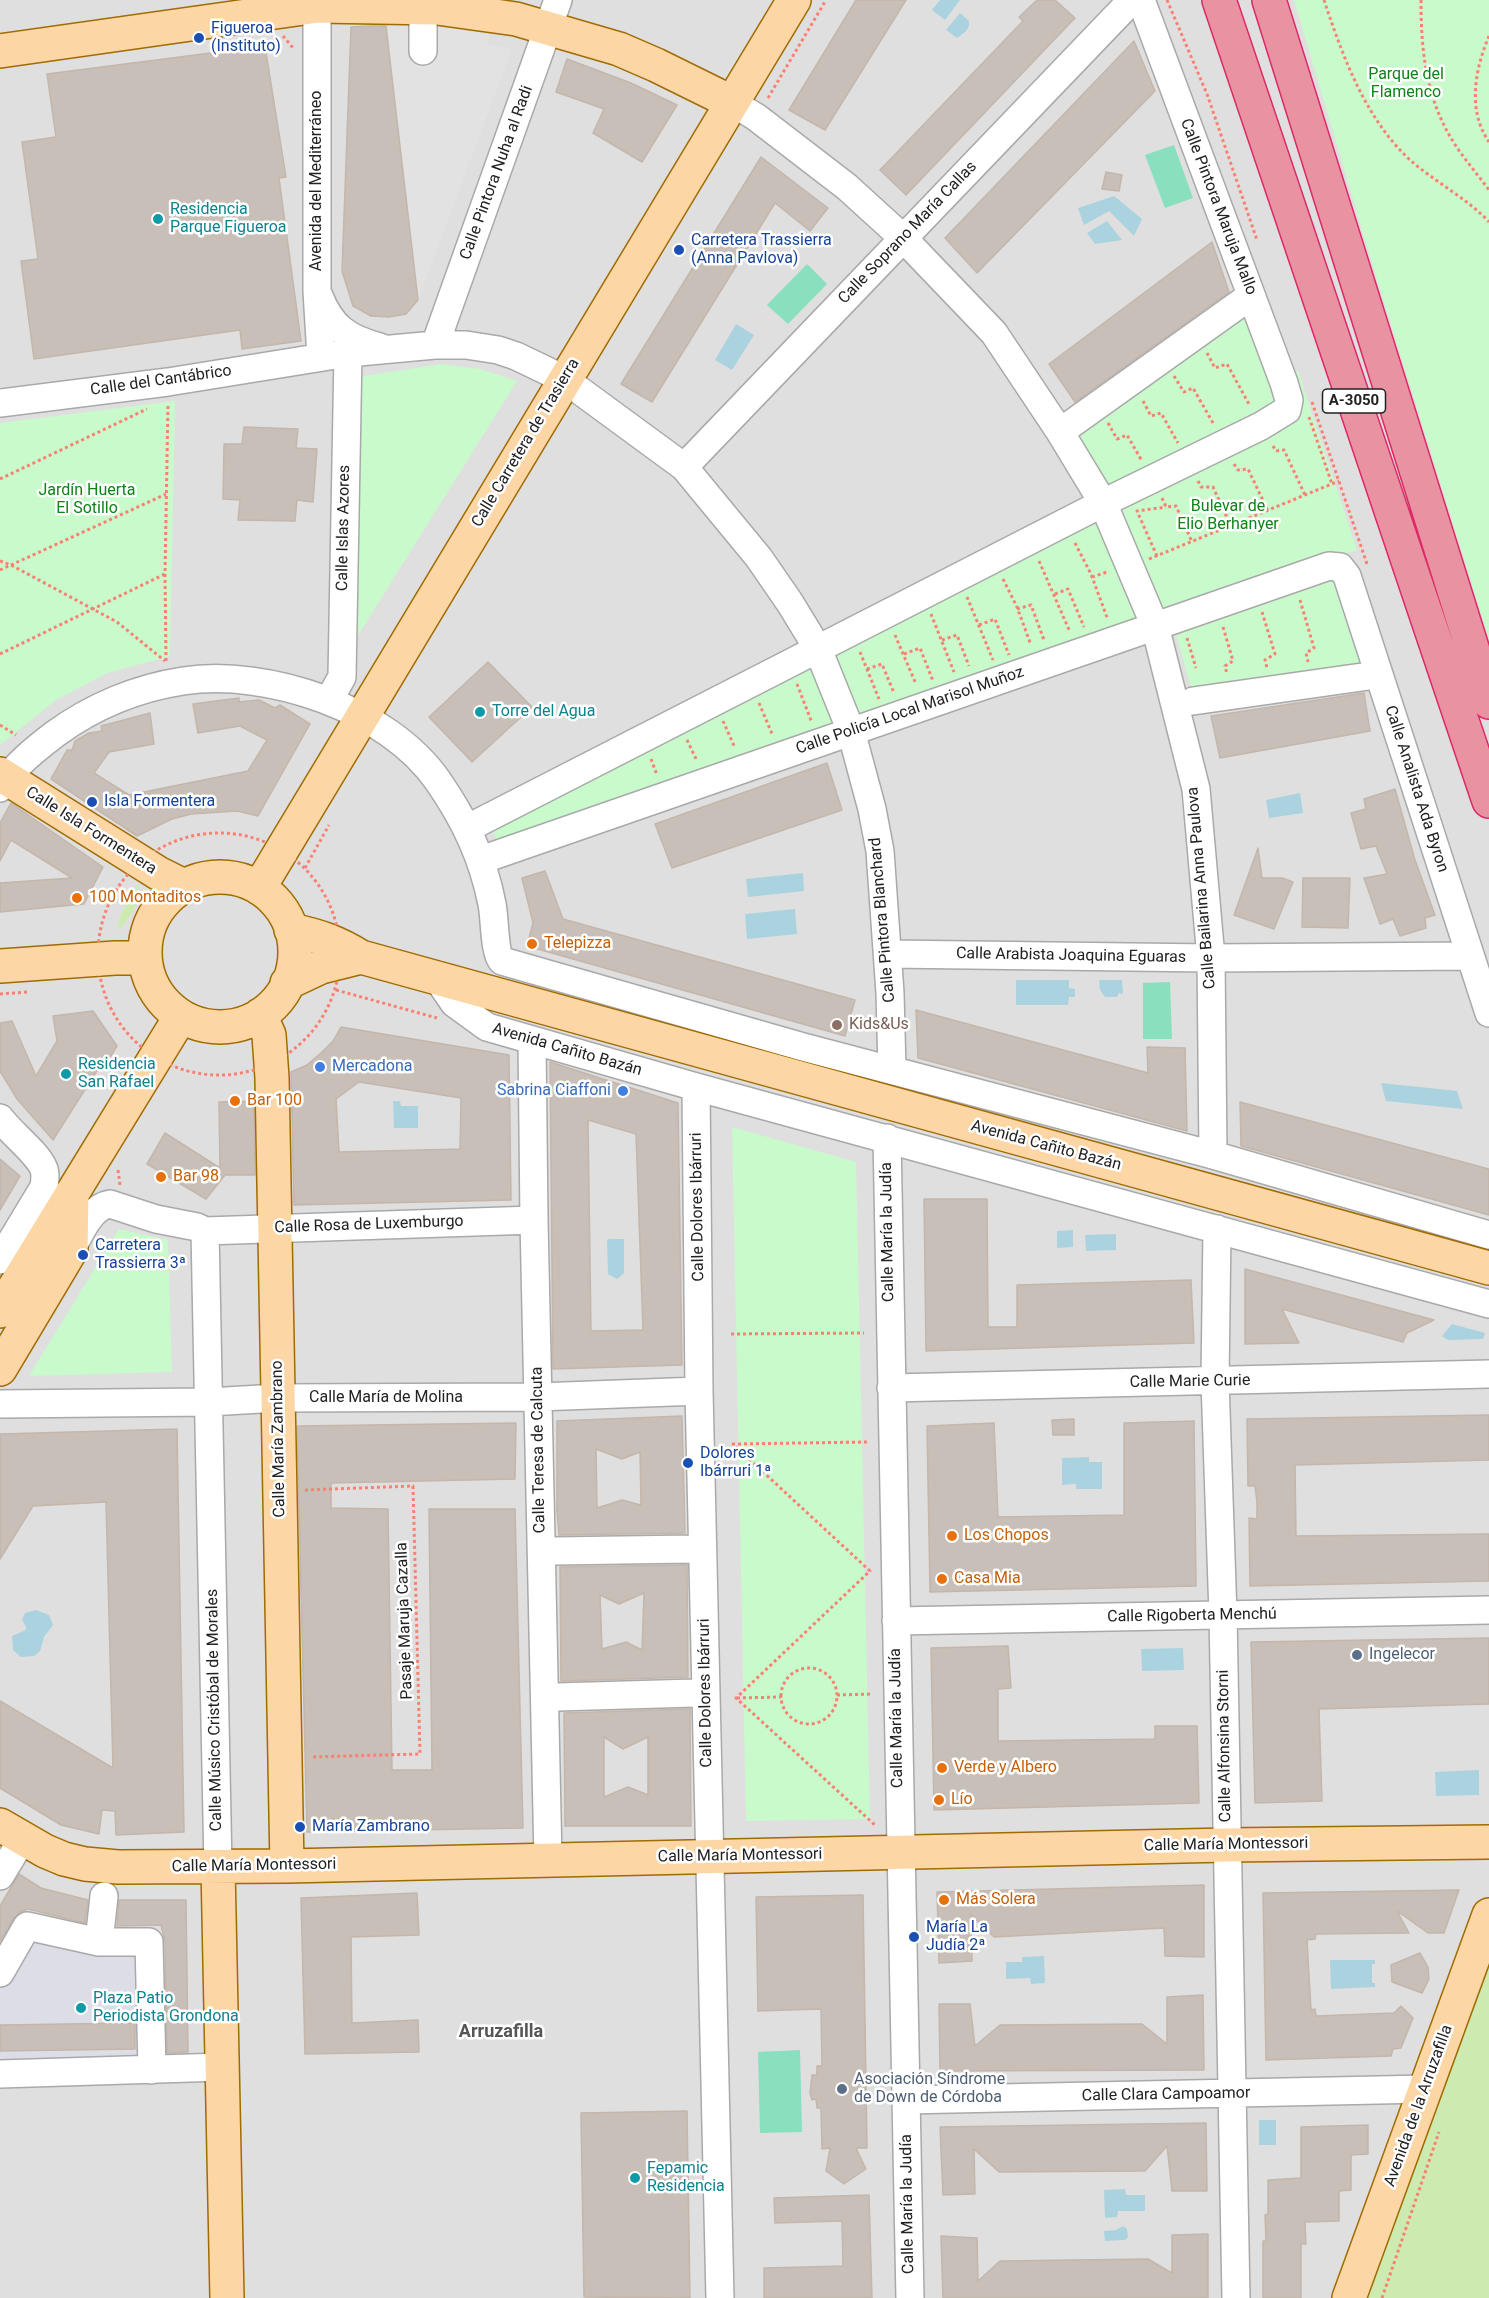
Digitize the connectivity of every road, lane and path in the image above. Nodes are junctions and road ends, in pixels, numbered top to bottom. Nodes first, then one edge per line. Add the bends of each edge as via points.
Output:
1 (794, 0) edge
2 (1132, 0) edge
3 (1141, 0) edge
4 (1167, 0) edge
5 (1219, 0) edge
6 (1269, 0) edge
7 (1324, 0) edge
8 (1421, 0) edge
9 (317, 3) edge
10 (369, 3) edge
11 (423, 8) junction
12 (553, 14) edge
13 (1489, 36) edge
14 (0, 51) edge
15 (423, 51) dead end
16 (731, 102) junction
17 (1489, 142) edge
18 (1489, 190) edge
19 (1489, 222) edge
20 (903, 238) junction
21 (1260, 249) dead end
22 (317, 291) junction
23 (1242, 303) dead end
24 (1197, 334) junction
25 (435, 345) junction
26 (387, 349) junction
27 (348, 353) junction
28 (321, 357) junction
29 (1163, 359) junction
30 (564, 379) junction
31 (1131, 382) junction
32 (1309, 393) dead end
33 (168, 399) dead end
34 (0, 403) edge
35 (1097, 406) junction
36 (147, 409) dead end
37 (1284, 417) junction
38 (1060, 432) junction
39 (1225, 444) junction
40 (1189, 462) junction
41 (684, 467) junction
42 (0, 479) edge
43 (1153, 480) junction
44 (1339, 481) junction
45 (1332, 484) junction
46 (166, 494) junction
47 (1305, 495) junction
48 (1103, 503) junction
49 (1166, 507) junction
50 (1268, 511) junction
51 (1231, 526) junction
52 (1070, 534) dead end
53 (1192, 542) junction
54 (1035, 551) dead end
55 (1157, 556) junction
56 (0, 561) edge
57 (11, 565) junction
58 (1131, 567) junction
59 (1340, 567) joint
60 (1369, 569) dead end
61 (0, 570) edge
62 (165, 574) junction
63 (1003, 579) dead end
64 (1297, 591) dead end
65 (1054, 594) junction
66 (966, 596) dead end
67 (927, 604) dead end
68 (1260, 605) dead end
69 (94, 608) junction
70 (1017, 609) junction
71 (1221, 618) dead end
72 (1168, 622) junction
73 (979, 625) junction
74 (1084, 628) dead end
75 (895, 633) dead end
76 (1071, 633) dead end
77 (1116, 639) junction
78 (942, 640) junction
79 (1045, 643) dead end
80 (1032, 648) dead end
81 (818, 649) junction
82 (859, 650) dead end
83 (0, 654) edge
84 (904, 654) junction
85 (1010, 656) dead end
86 (994, 662) dead end
87 (789, 663) junction
88 (970, 668) dead end
89 (1196, 668) dead end
90 (867, 669) junction
91 (954, 674) dead end
92 (1370, 676) dead end
93 (933, 681) dead end
94 (751, 682) junction
95 (1313, 684) junction
96 (917, 687) dead end
97 (1273, 690) junction
98 (895, 695) dead end
99 (1233, 696) junction
100 (329, 700) junction
101 (714, 700) junction
102 (880, 701) dead end
103 (1193, 701) dead end
104 (1489, 702) edge
105 (362, 716) junction
106 (678, 719) junction
107 (0, 725) edge
108 (851, 731) junction
109 (19, 736) dead end
110 (642, 737) junction
111 (819, 742) junction
112 (781, 756) junction
113 (744, 769) junction
114 (2, 780) edge
115 (706, 782) junction
116 (666, 796) junction
117 (1489, 801) edge
118 (468, 828) junction
119 (481, 860) junction
120 (128, 874) dead end
121 (184, 886) junction
122 (259, 888) junction
123 (291, 930) junction
124 (96, 935) dead end
125 (888, 954) junction
126 (1470, 956) junction
127 (1211, 957) junction
128 (145, 958) junction
129 (350, 963) junction
130 (0, 966) edge
131 (437, 978) junction
132 (287, 983) junction
133 (99, 986) dead end
134 (335, 989) junction
135 (1489, 1012) edge
136 (260, 1015) junction
137 (181, 1016) junction
138 (439, 1019) dead end
139 (532, 1041) junction
140 (803, 1047) junction
141 (154, 1057) junction
142 (271, 1063) junction
143 (763, 1068) junction
144 (892, 1070) junction
145 (696, 1087) junction
146 (785, 1111) junction
147 (0, 1118) edge
148 (886, 1138) junction
149 (1213, 1155) junction
150 (1337, 1190) junction
151 (65, 1204) junction
152 (534, 1220) junction
153 (1328, 1223) junction
154 (276, 1228) junction
155 (1217, 1229) junction
156 (205, 1231) junction
157 (1489, 1234) edge
158 (71, 1250) junction
159 (1, 1258) edge
160 (1318, 1258) junction
161 (1489, 1268) edge
162 (1489, 1304) edge
163 (0, 1311) edge
164 (864, 1333) dead end
165 (731, 1334) dead end
166 (0, 1369) edge
167 (1489, 1374) edge
168 (1215, 1381) junction
169 (891, 1389) junction
170 (699, 1391) junction
171 (538, 1397) junction
172 (278, 1398) junction
173 (209, 1401) junction
174 (0, 1404) edge
175 (867, 1442) dead end
176 (294, 1491) dead end
177 (691, 1549) dead end
178 (554, 1551) dead end
179 (1489, 1610) edge
180 (1223, 1615) junction
181 (896, 1621) junction
182 (694, 1693) dead end
183 (873, 1694) dead end
184 (837, 1695) junction
185 (781, 1696) junction
186 (557, 1698) dead end
187 (736, 1698) junction
188 (311, 1757) dead end
189 (876, 1826) dead end
190 (11, 1831) edge
191 (1489, 1842) edge
192 (1227, 1845) junction
193 (900, 1853) junction
194 (710, 1856) junction
195 (548, 1859) junction
196 (287, 1866) junction
197 (218, 1867) junction
198 (0, 1876) edge
199 (104, 1896) dead end
200 (1489, 1915) edge
201 (99, 1942) junction
202 (0, 1973) edge
203 (222, 2067) junction
204 (152, 2070) junction
205 (0, 2074) edge
206 (1426, 2089) junction
207 (1233, 2094) junction
208 (906, 2100) junction
209 (1441, 2126) dead end
210 (227, 2298) edge
211 (720, 2298) edge
212 (910, 2298) edge
213 (1236, 2298) edge
214 (1349, 2298) edge
215 (1382, 2298) edge

1 - 16 main road, Calle Carretera de Trasierra
2 - 20 street, Calle Soprano María Callas
3 - 37 street, Calle Pintora Maruja Mallo via 1284,383 1289,405
4 - 21 path via 1207,94
5 - 117 highway, A-3050
6 - 104 highway, A-3050
7 - 19 path via 1358,87 1391,140 1434,181 1478,210
8 - 18 path via 1427,83 1456,146
9 - 10 main road, Calle Bailarina Anna Paulova
9 - 14 main road
9 - 22 street, Avenida del Mediterráneo
10 - 11 main road, Calle Bailarina Anna Paulova
11 - 12 main road, Calle Bailarina Anna Paulova via 516,19
11 - 15 street
12 - 16 main road, Calle Bailarina Anna Paulova
12 - 25 street, Calle Pintora Nuha al Radi
13 - 17 path via 1476,81 1476,109
16 - 20 street, Calle Bailarina Anna Paulova via 847,187
16 - 30 main road, Calle Carretera de Trasierra
20 - 38 street, Calle Bailarina Anna Paulova via 994,333
20 - 41 street, Calle Soprano María Callas
22 - 26 street via 326,315 341,330 359,341
22 - 28 street, Avenida del Mediterráneo
23 - 24 street
24 - 29 street
24 - 37 path via 1215,368 1227,364
25 - 26 street, Calle Pintora Blanchard
25 - 30 street, Calle Pintora Blanchard via 498,350
26 - 27 street, Calle Pintora Blanchard
27 - 28 street, Calle Pintora Blanchard
27 - 100 street, Calle Islas Azores via 342,677
28 - 34 street, Calle del Cantábrico via 168,382
29 - 31 street
29 - 39 path via 1184,392 1193,388
30 - 41 street, Calle Pintora Blanchard
30 - 105 main road, Calle Carretera de Trasierra
31 - 35 street
31 - 40 path via 1151,416 1161,412
32 - 44 path
33 - 46 path
35 - 38 street
35 - 43 path via 1117,439 1127,435
36 - 42 path
37 - 39 street
37 - 45 path
37 - 47 path via 1276,451 1284,450
38 - 48 street, Calle Bailarina Anna Paulova
39 - 40 street
39 - 50 path via 1238,470 1248,469
40 - 43 street
40 - 51 path via 1201,487 1213,487
41 - 81 street, Calle Pintora Blanchard via 759,558
43 - 48 street
43 - 49 path
44 - 45 path
44 - 60 path
45 - 47 path
46 - 57 path
46 - 62 path
47 - 50 path
48 - 58 street, Calle Bailarina Anna Paulova
48 - 81 street
49 - 53 path via 1176,506
49 - 55 path via 1137,511
50 - 51 path
51 - 53 path
52 - 77 path via 1091,574
53 - 55 path
54 - 65 path
55 - 58 path
56 - 57 path
57 - 61 path
57 - 69 path
58 - 72 street, Calle Bailarina Anna Paulova
59 - 72 street, Calle Policía Local Marisol Muñoz via 1329,566
59 - 126 street, Calle Analista Ada Byron via 1347,576
62 - 69 path
62 - 69 path via 166,662
63 - 70 path
64 - 95 path via 1314,648 1306,652
65 - 74 path via 1068,589
65 - 76 path
66 - 73 path
67 - 78 path
68 - 97 path via 1275,654 1266,660
69 - 83 path
70 - 79 path via 1031,604
70 - 80 path
71 - 99 path via 1233,661 1225,666
72 - 77 street, Calle Policía Local Marisol Muñoz
72 - 89 path
72 - 127 street, Calle Bailarina Anna Paulova via 1196,789
73 - 85 path via 995,619
73 - 86 path
75 - 84 path
77 - 108 street, Calle Policía Local Marisol Muñoz
78 - 88 path via 957,635
78 - 91 path
81 - 87 street
81 - 108 street, Calle Pintora Blanchard
82 - 90 path
84 - 93 path via 920,648
84 - 96 path
87 - 94 street
87 - 111 path
90 - 98 path via 882,664
90 - 102 path
92 - 95 street
94 - 101 street
94 - 112 path
95 - 97 street
97 - 99 street
99 - 103 street
100 - 105 street
100 - 114 street via 234,680 164,685 119,698 77,718
101 - 106 street
101 - 113 path
105 - 118 street via 417,756 437,779
105 - 122 main road, Calle Carretera de Trasierra
106 - 110 street
106 - 115 path
107 - 109 path
108 - 111 street, Calle Policía Local Marisol Muñoz
108 - 125 street, Calle Pintora Blanchard via 880,851
110 - 116 path
110 - 118 street
111 - 112 street, Calle Policía Local Marisol Muñoz
112 - 113 street, Calle Policía Local Marisol Muñoz
113 - 115 street, Calle Policía Local Marisol Muñoz
114 - 121 main road, Calle Isla Formentera
115 - 116 street, Calle Policía Local Marisol Muñoz
116 - 119 street, Calle Policía Local Marisol Muñoz
118 - 119 street
119 - 140 street, Avenida Cañito Bazán via 493,905 497,953 507,963
120 - 124 path
121 - 122 main road via 222,877
121 - 128 main road via 157,911 147,933
122 - 123 main road via 279,906
123 - 129 main road, Avenida Cañito Bazán via 339,943
123 - 132 main road via 294,957
125 - 127 street, Calle Arabista Joaquina Eguaras
125 - 144 street, Calle Pintora Blanchard
126 - 127 street, Calle Arabista Joaquina Eguaras
126 - 135 street, Calle Analista Ada Byron
127 - 149 street, Calle Bailarina Anna Paulova
128 - 130 main road
128 - 137 main road via 154,988 168,1007
129 - 131 main road, Avenida Cañito Bazán
129 - 132 main road, Avenida Cañito Bazán via 321,967
129 - 134 path
131 - 139 street, Avenida Cañito Bazán via 454,1003 487,1027
131 - 143 main road, Avenida Cañito Bazán
132 - 136 main road via 276,1001
133 - 141 path via 108,996 118,1022
134 - 138 path
134 - 142 path via 315,1028 300,1044
136 - 137 main road via 225,1027 202,1025
136 - 142 main road, Calle María Zambrano via 269,1035
137 - 141 main road
139 - 145 street, Avenida Cañito Bazán
139 - 152 street, Calle Teresa de Calcuta
140 - 143 street
140 - 144 street, Avenida Cañito Bazán
141 - 142 path via 201,1074 243,1072
141 - 151 main road
142 - 154 main road, Calle María Zambrano
143 - 146 street
143 - 153 main road, Avenida Cañito Bazán
144 - 149 street, Avenida Cañito Bazán
145 - 146 street, Avenida Cañito Bazán
145 - 170 street, Calle Dolores Ibárruri
146 - 148 street, Avenida Cañito Bazán
147 - 159 street via 37,1159 46,1176 44,1187
148 - 155 street, Avenida Cañito Bazán
148 - 169 street, Calle María la Judía
149 - 150 street, Avenida Cañito Bazán
150 - 153 street
150 - 157 street, Avenida Cañito Bazán
151 - 158 main road
151 - 159 street
151 - 163 main road
152 - 154 street, Calle Rosa de Luxemburgo
152 - 171 street, Calle Teresa de Calcuta
153 - 160 street
153 - 161 main road, Avenida Cañito Bazán
154 - 156 street, Calle Rosa de Luxemburgo
154 - 172 main road, Calle María Zambrano
155 - 160 street, Avenida Cañito Bazán
155 - 168 street, Calle Alfonsina Storni
156 - 158 street, Calle Rosa de Luxemburgo via 110,1204 93,1214
156 - 173 street, Calle Músico Cristóbal de Morales
158 - 166 main road
160 - 162 street, Avenida Cañito Bazán
164 - 165 path
167 - 168 street, Calle Marie Curie
168 - 169 street, Calle Marie Curie
168 - 180 street, Calle Alfonsina Storni
169 - 181 street, Calle María la Judía
170 - 171 street, Calle María de Molina
170 - 194 street, Calle Dolores Ibárruri
171 - 172 street, Calle María de Molina
171 - 195 street, Calle Teresa de Calcuta
172 - 173 street, Calle María de Molina
172 - 196 main road, Calle María Zambrano
173 - 174 street, Calle María de Molina
173 - 197 street, Calle Músico Cristóbal de Morales
175 - 187 path via 733,1444 870,1571
176 - 188 path, Pasaje Maruja Cazalla via 413,1486 420,1755
177 - 178 street
179 - 180 street, Calle Rigoberta Menchú
180 - 181 street, Calle Rigoberta Menchú
180 - 192 street, Calle Alfonsina Storni
181 - 193 street, Calle María la Judía
182 - 186 street
183 - 184 path
184 - 185 path via 830,1678 808,1668 790,1675
184 - 185 path via 826,1719 809,1724 789,1717
185 - 187 path
187 - 189 path
190 - 197 main road, Calle María Montessori via 45,1851 85,1864
190 - 198 street
191 - 192 main road, Calle María Montessori
192 - 193 main road, Calle María Montessori
192 - 207 street, Calle Alfonsina Storni
193 - 194 main road, Calle María Montessori
193 - 208 street, Calle María la Judía
194 - 195 main road, Calle María Montessori
194 - 211 street, Calle Dolores Ibárruri
195 - 196 main road, Calle María Montessori
196 - 197 main road, Calle María Montessori
197 - 203 main road, Calle Músico Cristóbal de Morales
199 - 201 street
200 - 206 main road, Avenida de la Arruzafilla
201 - 202 street via 27,1926
201 - 204 street via 148,1942
203 - 204 street
203 - 210 main road, Calle Músico Cristóbal de Morales
204 - 205 street
206 - 207 street, Calle Clara Campoamor
206 - 214 main road, Avenida de la Arruzafilla
207 - 208 street, Calle Clara Campoamor
207 - 213 street, Calle Alfonsina Storni
208 - 212 street, Calle María la Judía
209 - 215 path

